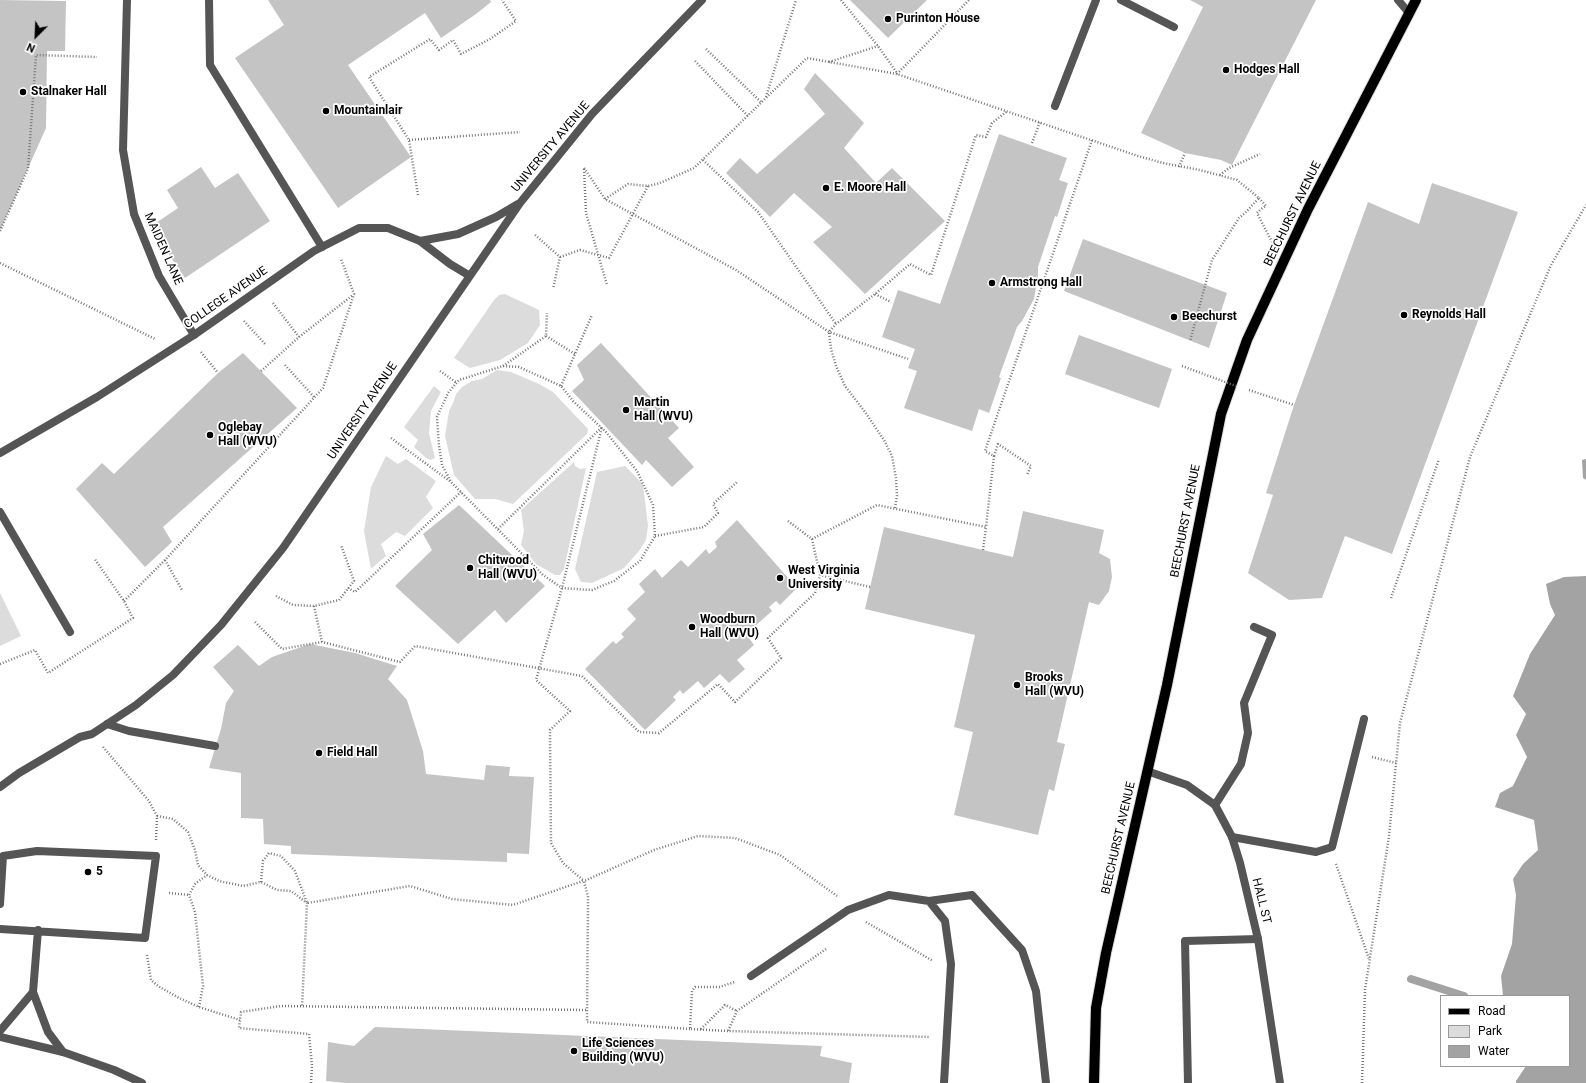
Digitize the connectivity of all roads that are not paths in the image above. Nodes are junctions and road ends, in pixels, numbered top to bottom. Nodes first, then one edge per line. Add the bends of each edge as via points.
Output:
1 (127, 0) edge
2 (209, 0) edge
3 (702, 0) edge
4 (1096, 0) edge
5 (1121, 0) edge
6 (1398, 0) edge
7 (1416, 0) edge
8 (1409, 13) junction
9 (1174, 28) dead end
10 (1055, 106) dead end
11 (520, 203) junction
12 (420, 241) junction
13 (322, 247) junction
14 (470, 276) junction
15 (194, 335) junction
16 (0, 453) edge
17 (0, 512) edge
18 (1254, 627) dead end
19 (70, 632) dead end
20 (1364, 719) dead end
21 (107, 724) junction
22 (215, 746) dead end
23 (1147, 771) junction
24 (0, 787) edge
25 (1215, 805) junction
26 (1232, 837) junction
27 (929, 901) junction
28 (0, 904) edge
29 (0, 929) edge
30 (38, 930) junction
31 (1258, 939) junction
32 (751, 976) dead end
33 (33, 992) junction
34 (0, 1031) edge
35 (0, 1037) edge
36 (63, 1052) junction
37 (142, 1083) edge
38 (944, 1083) edge
39 (1046, 1083) edge
40 (1094, 1083) edge
41 (1188, 1083) edge
42 (1280, 1083) edge

1 - 15 street, MAIDEN LANE via 123,150 134,214 159,276
2 - 13 street via 210,66
3 - 11 street, UNIVERSITY AVENUE via 592,114
4 - 10 street
5 - 9 street
6 - 8 street
7 - 8 main road, BEECHURST AVENUE
8 - 23 main road, BEECHURST AVENUE via 1308,209 1247,340 1224,407
11 - 12 street via 458,234
11 - 14 street, UNIVERSITY AVENUE
12 - 13 street, COLLEGE AVENUE via 388,228 359,228
12 - 14 street, COLLEGE AVENUE
13 - 15 street, COLLEGE AVENUE
14 - 21 street, UNIVERSITY AVENUE via 283,548 221,625 173,675
15 - 16 street, COLLEGE AVENUE via 97,397
17 - 19 street
18 - 25 street via 1272,635 1244,703 1248,733 1240,764
20 - 26 street via 1332,847 1316,852
21 - 22 street via 129,731
21 - 24 street, UNIVERSITY AVENUE via 92,734 80,737
23 - 25 street, HALL ST via 1187,785
23 - 40 main road, BEECHURST AVENUE via 1096,1008
25 - 26 street, HALL ST
26 - 31 street, HALL ST
27 - 32 street via 889,895 848,910
27 - 38 street via 945,921 951,964
27 - 39 street via 972,895 1022,950 1036,992
28 - 30 street via 3,856 37,852 156,856 145,938
29 - 30 street
30 - 33 street
31 - 41 street via 1185,941
31 - 42 street, HALL ST
33 - 34 street
33 - 36 street via 48,1032
35 - 36 street
36 - 37 street

